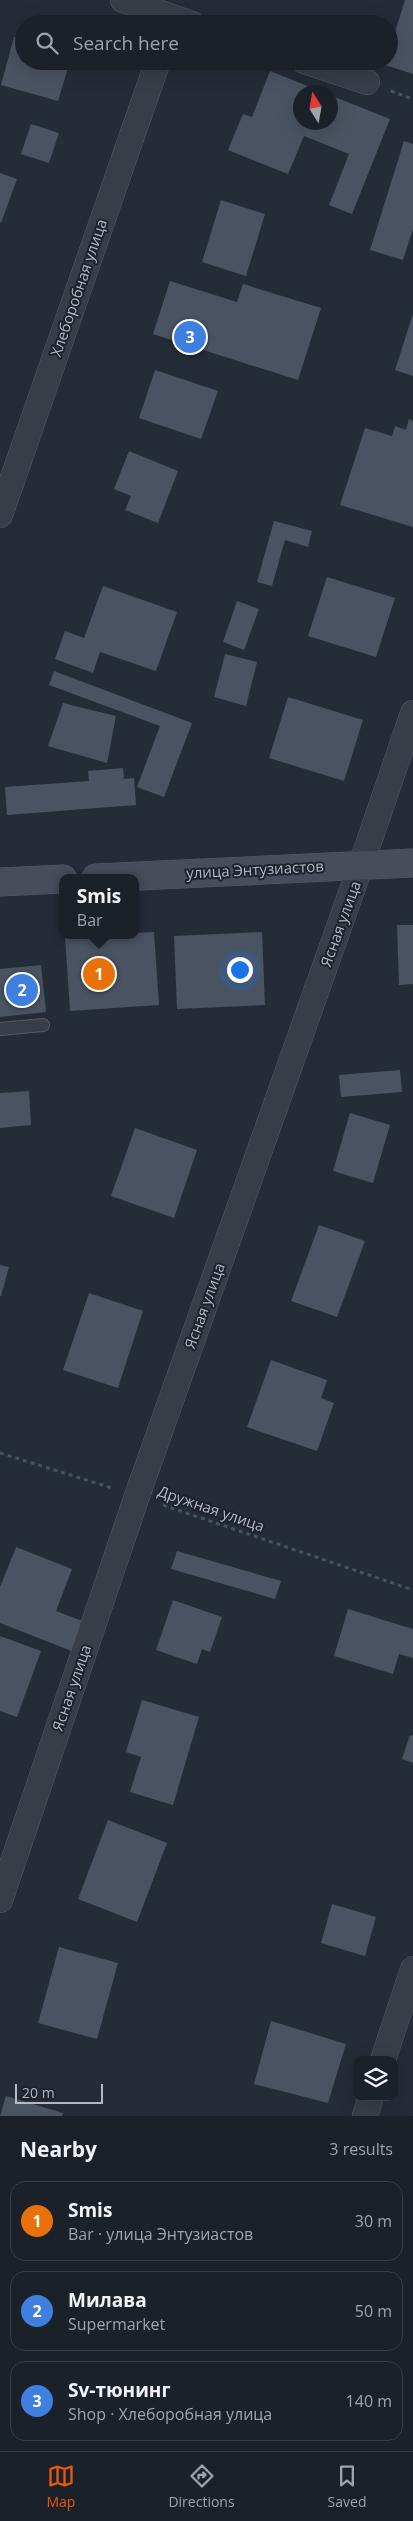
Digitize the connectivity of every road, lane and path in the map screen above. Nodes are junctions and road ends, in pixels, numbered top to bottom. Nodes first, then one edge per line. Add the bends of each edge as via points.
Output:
1 (123, 0) edge
2 (176, 15) edge
3 (155, 70) edge
4 (331, 70) edge
5 (368, 82) dead end
6 (0, 515) edge
7 (413, 713) edge
8 (413, 863) edge
9 (362, 865) junction
10 (139, 876) edge
11 (59, 879) edge
12 (0, 882) edge
13 (43, 1026) dead end
14 (0, 1029) edge
15 (0, 1453) edge
16 (137, 1496) junction
17 (413, 1590) edge
18 (0, 1900) edge
19 (413, 1969) edge
20 (384, 2056) edge
21 (370, 2101) edge
22 (365, 2116) edge

1 - 2 street
3 - 6 street, Хлеборобная улица
4 - 5 street
7 - 9 street, Ясная улица
8 - 9 street, улица Энтузиастов
9 - 10 street, улица Энтузиастов
9 - 16 street, Ясная улица
11 - 12 street
13 - 14 lane
15 - 16 path, Дружная улица
16 - 17 path, Дружная улица
16 - 18 street, Ясная улица
19 - 20 street
21 - 22 street

